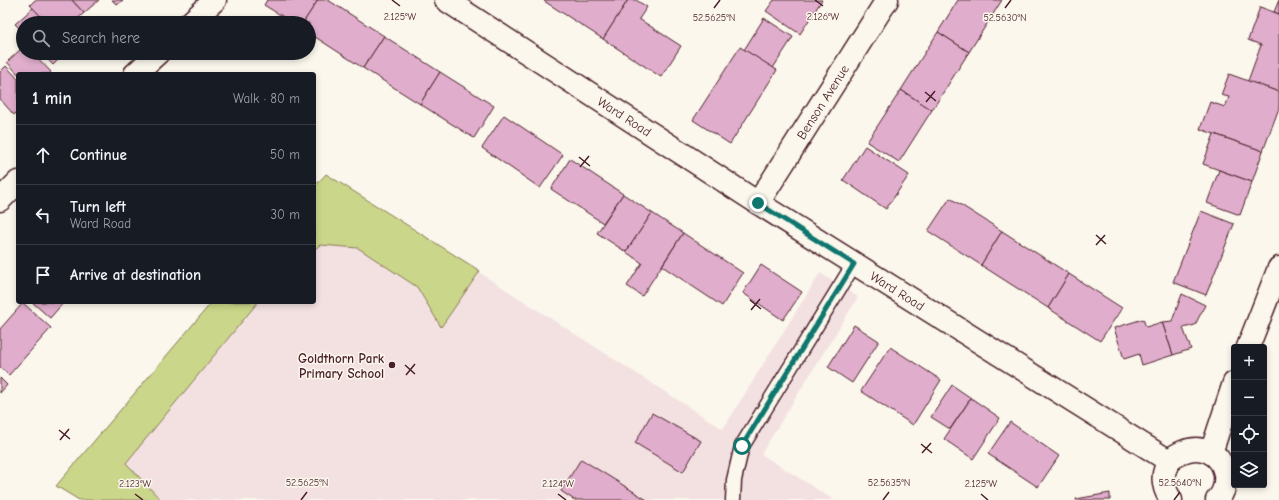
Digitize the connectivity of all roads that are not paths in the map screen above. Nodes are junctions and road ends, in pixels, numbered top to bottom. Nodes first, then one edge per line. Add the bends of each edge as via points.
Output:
1 (215, 0) edge
2 (446, 0) edge
3 (886, 0) edge
4 (198, 16) edge
5 (150, 60) edge
6 (137, 72) edge
7 (16, 184) edge
8 (0, 200) edge
9 (758, 203) junction
10 (854, 264) junction
11 (1279, 268) edge
12 (1249, 344) edge
13 (1231, 392) edge
14 (1211, 452) junction
15 (1169, 461) junction
16 (1221, 499) edge
17 (733, 500) edge
18 (1171, 500) edge

1 - 4 street
2 - 9 street, Ward Road
3 - 9 street, Benson Avenue
5 - 6 street
7 - 8 street
9 - 10 street, Ward Road
10 - 15 street, Ward Road
10 - 17 lane via 742,446 734,480
11 - 12 street
13 - 14 street
14 - 15 street via 1195,448 1184,450
14 - 16 street via 1223,468 1225,479
15 - 18 street via 1163,481 1165,491

